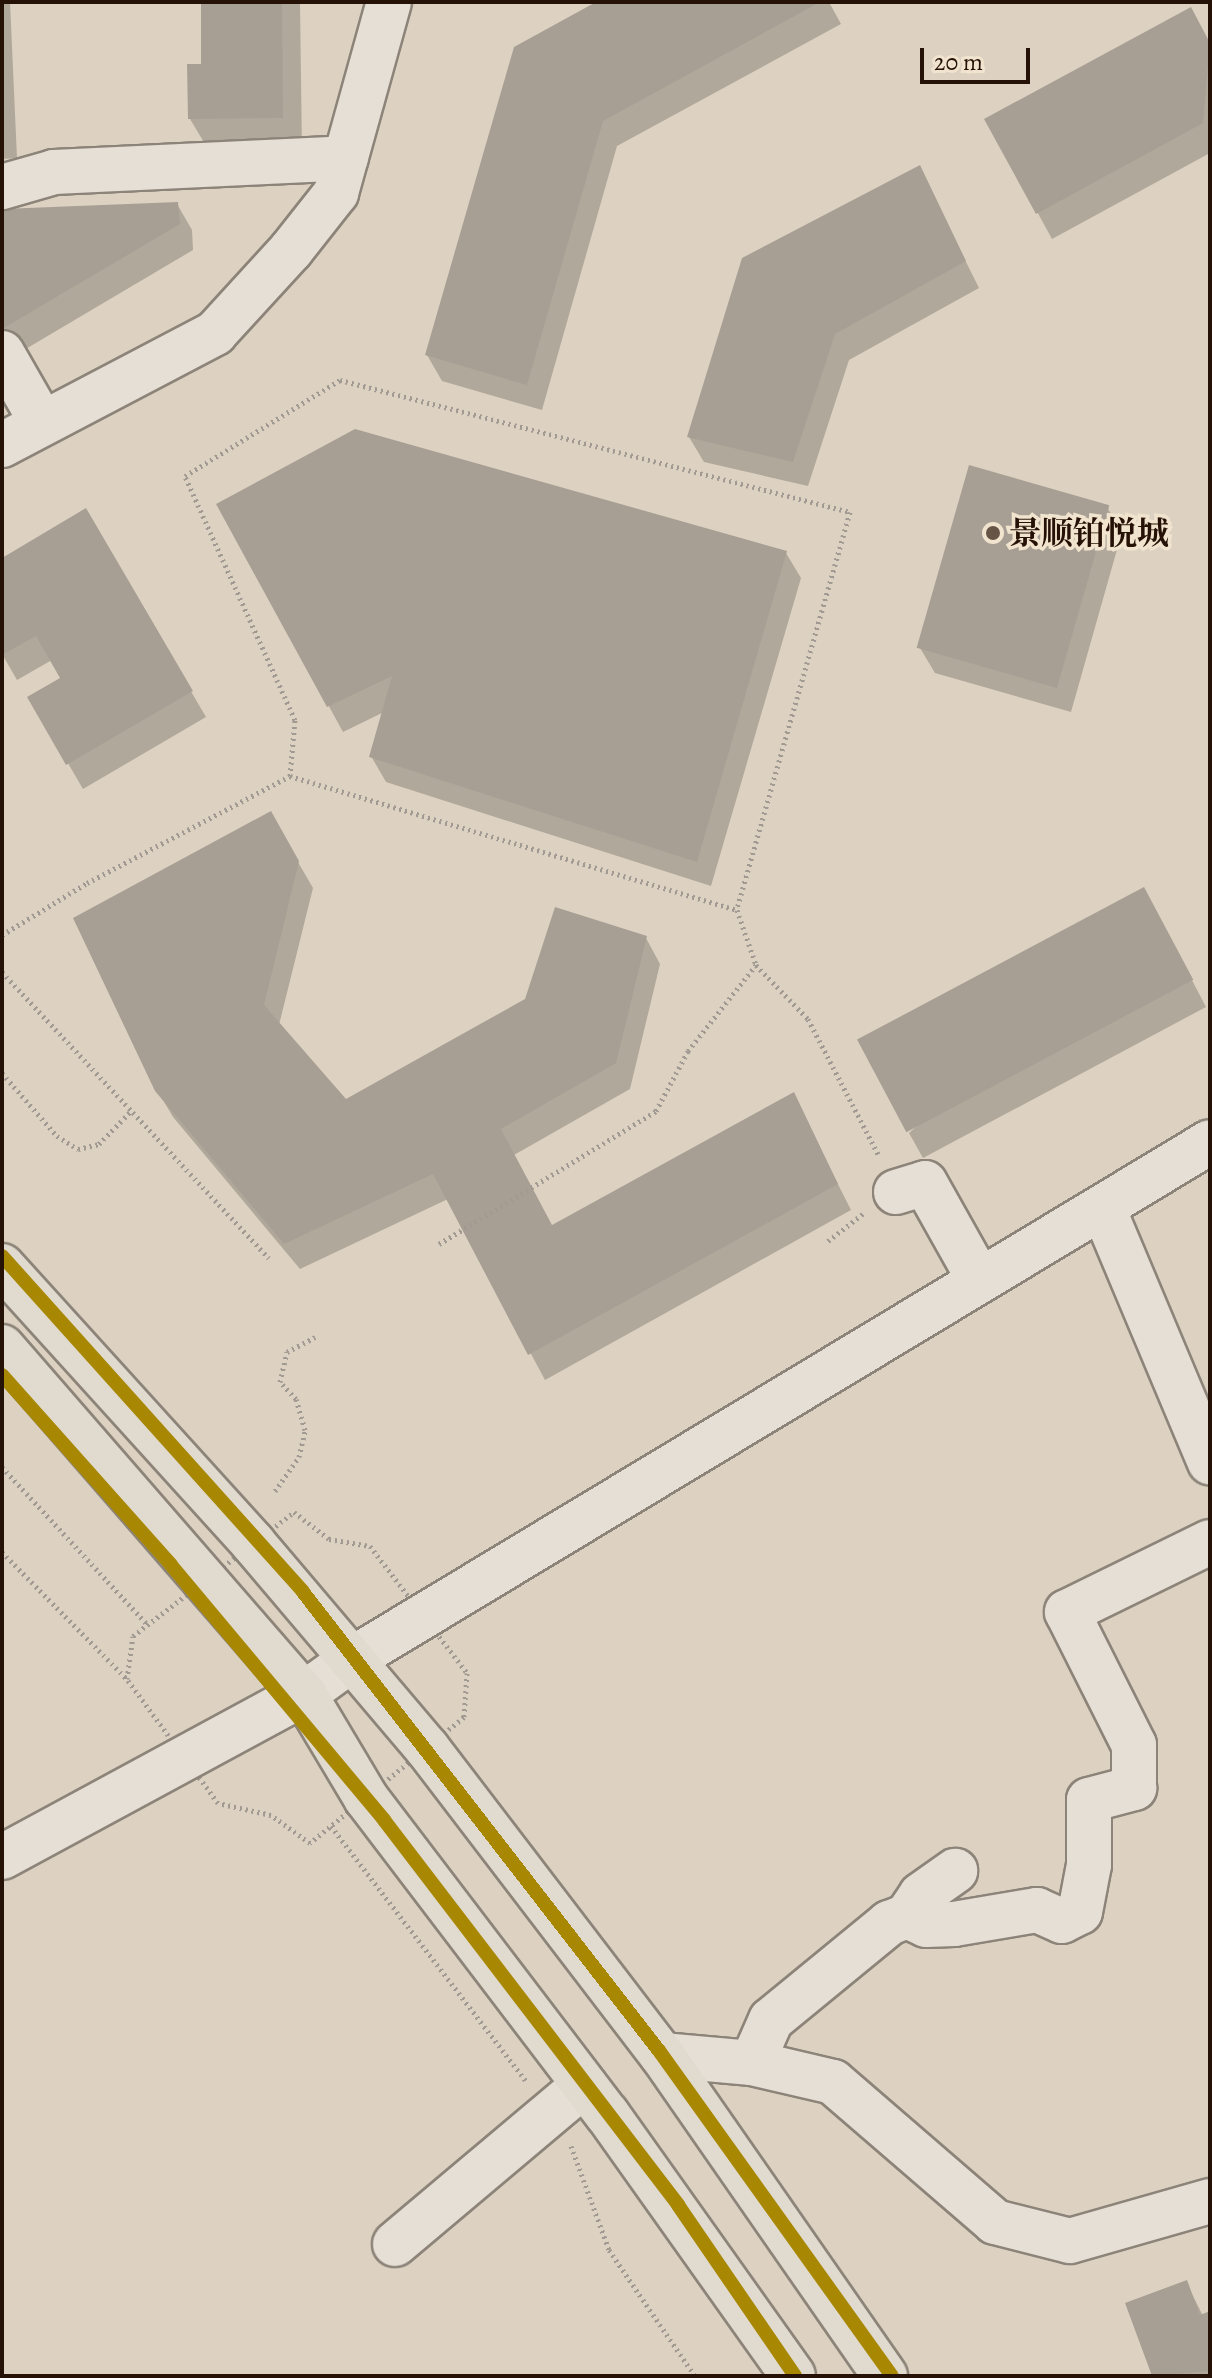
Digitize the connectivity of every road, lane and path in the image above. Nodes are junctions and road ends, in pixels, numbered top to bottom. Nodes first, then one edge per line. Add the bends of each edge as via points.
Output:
1 (389, 2) edge
2 (346, 158) junction
3 (2, 187) edge
4 (2, 353) edge
5 (41, 421) junction
6 (2, 445) edge
7 (290, 776) junction
8 (737, 910) junction
9 (2, 935) edge
10 (756, 965) junction
11 (2, 972) edge
12 (2, 1073) edge
13 (131, 1111) junction
14 (1210, 1142) edge
15 (896, 1192) junction
16 (1103, 1208) junction
17 (828, 1241) dead end
18 (439, 1244) dead end
19 (269, 1258) dead end
20 (2, 1266) edge
21 (980, 1281) junction
22 (315, 1337) dead end
23 (2, 1347) edge
24 (1210, 1462) edge
25 (2, 1467) edge
26 (275, 1491) dead end
27 (1210, 1542) edge
28 (2, 1552) edge
29 (147, 1624) dead end
30 (354, 1658) junction
31 (127, 1679) dead end
32 (304, 1694) junction
33 (2, 1857) edge
34 (955, 1871) dead end
35 (907, 1916) junction
36 (662, 2055) junction
37 (752, 2063) junction
38 (584, 2085) junction
39 (1210, 2201) edge
40 (395, 2244) dead end
41 (793, 2376) edge
42 (885, 2376) edge

1 - 2 street
2 - 3 street via 54,172
2 - 5 street via 336,193 215,333
4 - 5 street
5 - 6 street
7 - 8 path
7 - 8 path via 295,720 185,476 340,380 850,512
7 - 9 path via 87,883
8 - 10 path
10 - 15 path via 808,1019 850,1092
10 - 18 path via 688,1051 656,1111
11 - 13 path
12 - 13 path via 57,1136 78,1149 99,1144
13 - 19 path
14 - 16 street
15 - 17 path
15 - 21 street via 925,1183
16 - 21 street
16 - 24 street
20 - 30 main road
21 - 30 street
22 - 26 path via 287,1352 280,1382 296,1399 305,1430 299,1457
23 - 32 main road
25 - 29 path
27 - 35 street via 1067,1612 1134,1745 1134,1788 1089,1800 1089,1865 1080,1912 1062,1921 1037,1910 926,1925
28 - 31 path
30 - 32 street
30 - 36 main road
32 - 33 street
32 - 38 main road via 366,1798
34 - 35 street via 921,1895
35 - 37 street via 889,1923 798,1993 771,2020
36 - 37 street
36 - 42 main road
37 - 39 street via 833,2082 995,2222 1070,2241
38 - 40 street
38 - 41 main road

